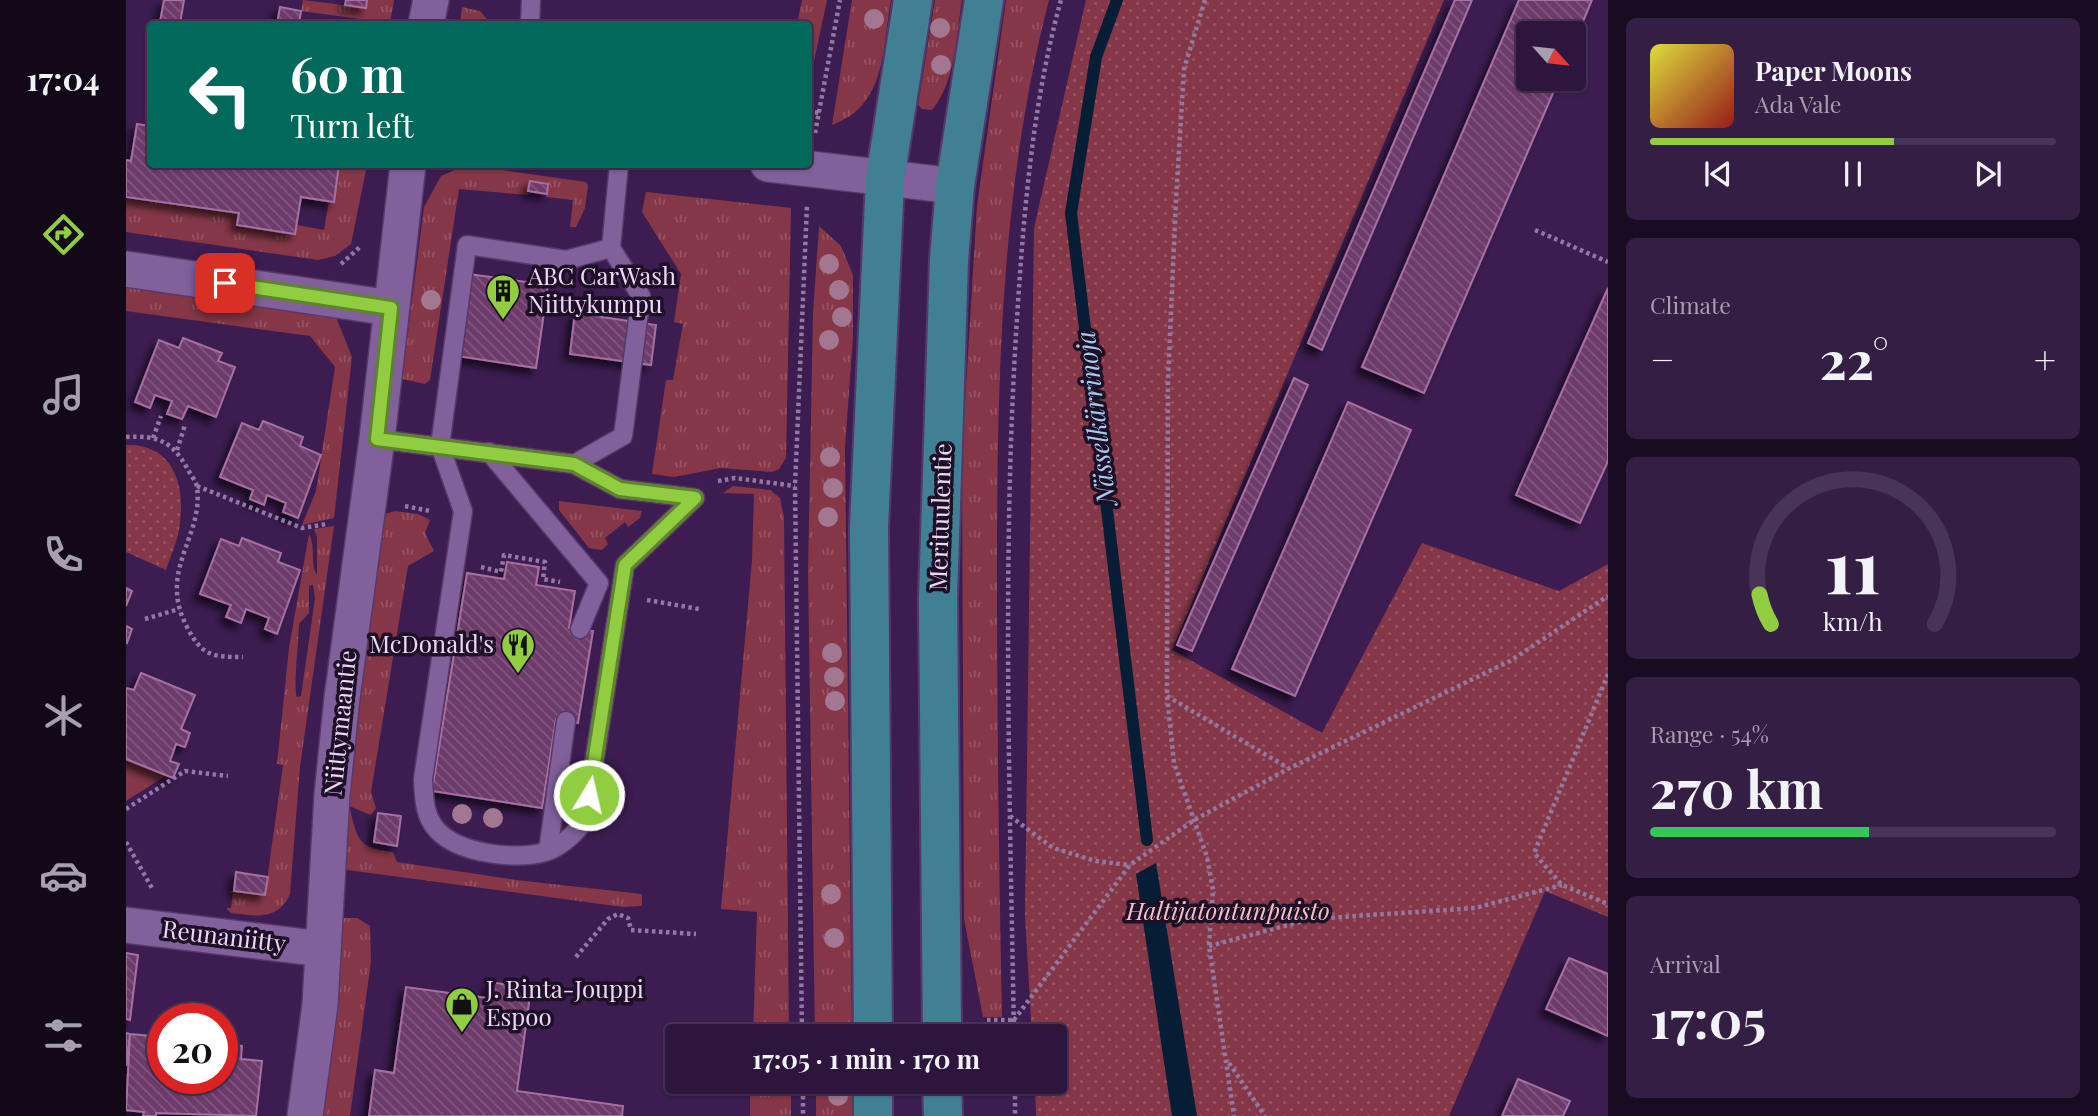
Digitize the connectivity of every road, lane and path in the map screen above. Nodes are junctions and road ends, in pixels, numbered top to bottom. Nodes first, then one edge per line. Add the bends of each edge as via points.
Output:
1 (431, 0) edge
2 (531, 0) edge
3 (840, 0) edge
4 (912, 0) edge
5 (984, 0) edge
6 (1061, 0) edge
7 (1205, 0) edge
8 (427, 21) edge
9 (530, 21) edge
10 (812, 112) edge
11 (819, 113) junction
12 (812, 153) edge
13 (408, 168) edge
14 (619, 168) edge
15 (795, 168) edge
16 (809, 170) junction
17 (885, 179) junction
18 (955, 186) junction
19 (1535, 230) dead end
20 (611, 248) junction
21 (1608, 262) edge
22 (126, 269) edge
23 (391, 308) junction
24 (161, 416) dead end
25 (186, 425) dead end
26 (126, 437) edge
27 (153, 438) junction
28 (377, 439) junction
29 (440, 446) junction
30 (177, 450) junction
31 (489, 452) junction
32 (574, 464) junction
33 (795, 485) junction
34 (197, 486) junction
35 (695, 498) junction
36 (368, 504) junction
37 (329, 524) dead end
38 (457, 555) junction
39 (625, 565) junction
40 (596, 588) junction
41 (620, 596) junction
42 (1608, 596) edge
43 (179, 609) junction
44 (699, 609) dead end
45 (145, 619) dead end
46 (580, 629) dead end
47 (243, 657) dead end
48 (1608, 674) edge
49 (1167, 696) junction
50 (566, 721) dead end
51 (1288, 769) junction
52 (228, 776) dead end
53 (126, 809) edge
54 (1009, 816) junction
55 (1194, 820) junction
56 (126, 842) edge
57 (548, 851) junction
58 (1130, 865) junction
59 (1562, 885) junction
60 (1608, 904) edge
61 (126, 925) edge
62 (177, 931) junction
63 (696, 934) dead end
64 (1209, 946) junction
65 (322, 949) junction
66 (576, 957) dead end
67 (987, 1020) dead end
68 (1014, 1020) junction
69 (802, 1024) edge
70 (873, 1024) edge
71 (942, 1024) edge
72 (1014, 1024) edge
73 (1228, 1062) junction
74 (803, 1094) edge
75 (873, 1094) edge
76 (942, 1094) edge
77 (1015, 1094) edge
78 (305, 1116) edge
79 (803, 1116) edge
80 (873, 1116) edge
81 (943, 1116) edge
82 (1015, 1116) edge
83 (1234, 1116) edge
84 (1265, 1116) edge

1 - 8 street
2 - 9 lane
3 - 11 path
4 - 17 main road
5 - 18 main road, Merituulentie
6 - 54 path via 1039,109 1020,279 1010,438
7 - 49 path via 1184,69 1175,200 1168,380
10 - 11 path
11 - 12 path
13 - 23 street, Niittymaantie
14 - 20 lane
15 - 16 street
16 - 17 street
16 - 33 path
17 - 18 street
17 - 70 main road via 869,527
18 - 71 main road, Merituulentie via 938,598
19 - 21 path
20 - 29 lane via 566,260 467,245
20 - 32 lane via 641,296 622,436
22 - 23 street
23 - 28 street, Niittymaantie
24 - 27 path
25 - 30 path
26 - 27 path
27 - 30 path
28 - 29 lane
28 - 36 street, Niittymaantie
29 - 31 lane
29 - 38 lane via 463,511
30 - 34 path
31 - 32 lane
31 - 40 lane
32 - 35 lane via 620,489
33 - 35 path via 735,478 715,482
33 - 69 path
34 - 37 path via 302,528
34 - 43 path via 179,564
35 - 39 lane
36 - 38 path via 428,508 438,520 440,538
36 - 65 street, Niittymaantie via 342,698
38 - 40 path via 472,565 503,572 504,555 545,562 540,579 579,590
38 - 57 lane via 423,779 425,808 436,829 450,841 521,855
39 - 40 lane
39 - 41 lane
40 - 46 lane
41 - 44 path
41 - 57 lane via 582,825
42 - 51 path via 1510,661
43 - 45 path
43 - 47 path via 202,650 214,657
48 - 59 path via 1534,853
49 - 51 path
49 - 55 path via 1174,763
50 - 57 lane
51 - 55 path
52 - 53 path via 185,771
54 - 58 path via 1053,848
54 - 68 path
55 - 58 path
55 - 64 path via 1213,890
56 - 62 path
58 - 68 path
59 - 60 path
59 - 64 path via 1475,908 1311,919
61 - 62 street, Reunaniitty
62 - 65 street, Reunaniitty
63 - 66 path via 631,930 628,918 618,914 608,919
64 - 73 path
65 - 78 street, Niittymaantie via 320,1006
67 - 68 path
68 - 72 path
73 - 83 path
73 - 84 path
74 - 79 path
75 - 80 main road
76 - 81 main road
77 - 82 path

